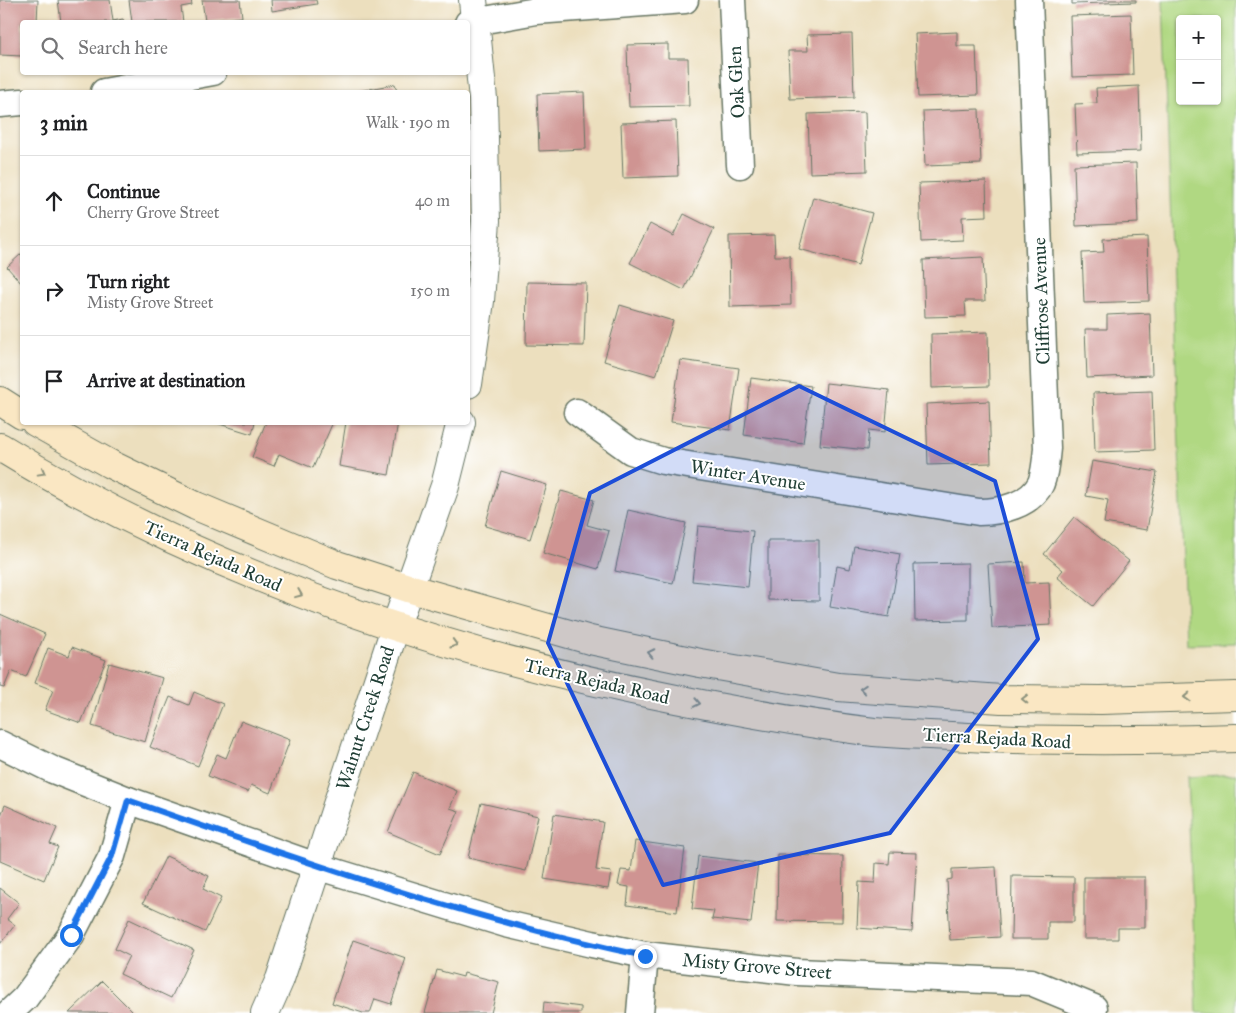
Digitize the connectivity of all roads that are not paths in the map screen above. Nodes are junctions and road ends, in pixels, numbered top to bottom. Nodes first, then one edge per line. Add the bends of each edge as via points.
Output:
1 (684, 0) edge
2 (732, 0) edge
3 (1029, 0) edge
4 (473, 15) edge
5 (197, 75) edge
6 (115, 90) edge
7 (20, 102) edge
8 (0, 104) edge
9 (740, 165) dead end
10 (470, 370) edge
11 (0, 401) edge
12 (577, 412) dead end
13 (20, 414) edge
14 (40, 425) edge
15 (460, 425) edge
16 (0, 448) edge
17 (932, 505) joint
18 (408, 588) junction
19 (395, 628) junction
20 (1236, 696) edge
21 (1236, 738) edge
22 (0, 744) edge
23 (128, 800) junction
24 (316, 866) junction
25 (645, 956) junction
26 (1094, 1008) dead end
27 (9, 1013) edge
28 (265, 1013) edge
29 (640, 1013) edge

1 - 4 street
2 - 9 street, Oak Glen
3 - 17 street, Cliffrose Avenue via 1047,448 1045,467 1035,492 1018,504 997,512
4 - 10 street via 483,98 486,221 480,301
5 - 6 street
7 - 8 street
11 - 13 main road
12 - 17 street, Winter Avenue via 631,451 663,462
14 - 18 main road, Tierra Rejada Road via 196,506 337,565
15 - 18 street, Walnut Creek Road via 445,486
16 -> 19 main road, Tierra Rejada Road via 99,504 185,546 324,604
18 - 19 street, Walnut Creek Road
20 -> 18 main road, Tierra Rejada Road via 1001,699 838,687 700,664 590,640
19 -> 21 main road, Tierra Rejada Road via 581,680 734,710 875,732 1110,742
19 - 24 street, Walnut Creek Road
22 - 23 street, Misty Grove Street via 53,770
23 - 24 street, Misty Grove Street
23 - 27 street via 112,856 71,935 25,998
24 - 25 street, Misty Grove Street via 506,924
24 - 28 street, Walnut Creek Road via 280,979
25 - 26 street, Misty Grove Street via 797,972 1031,982
25 - 29 street

